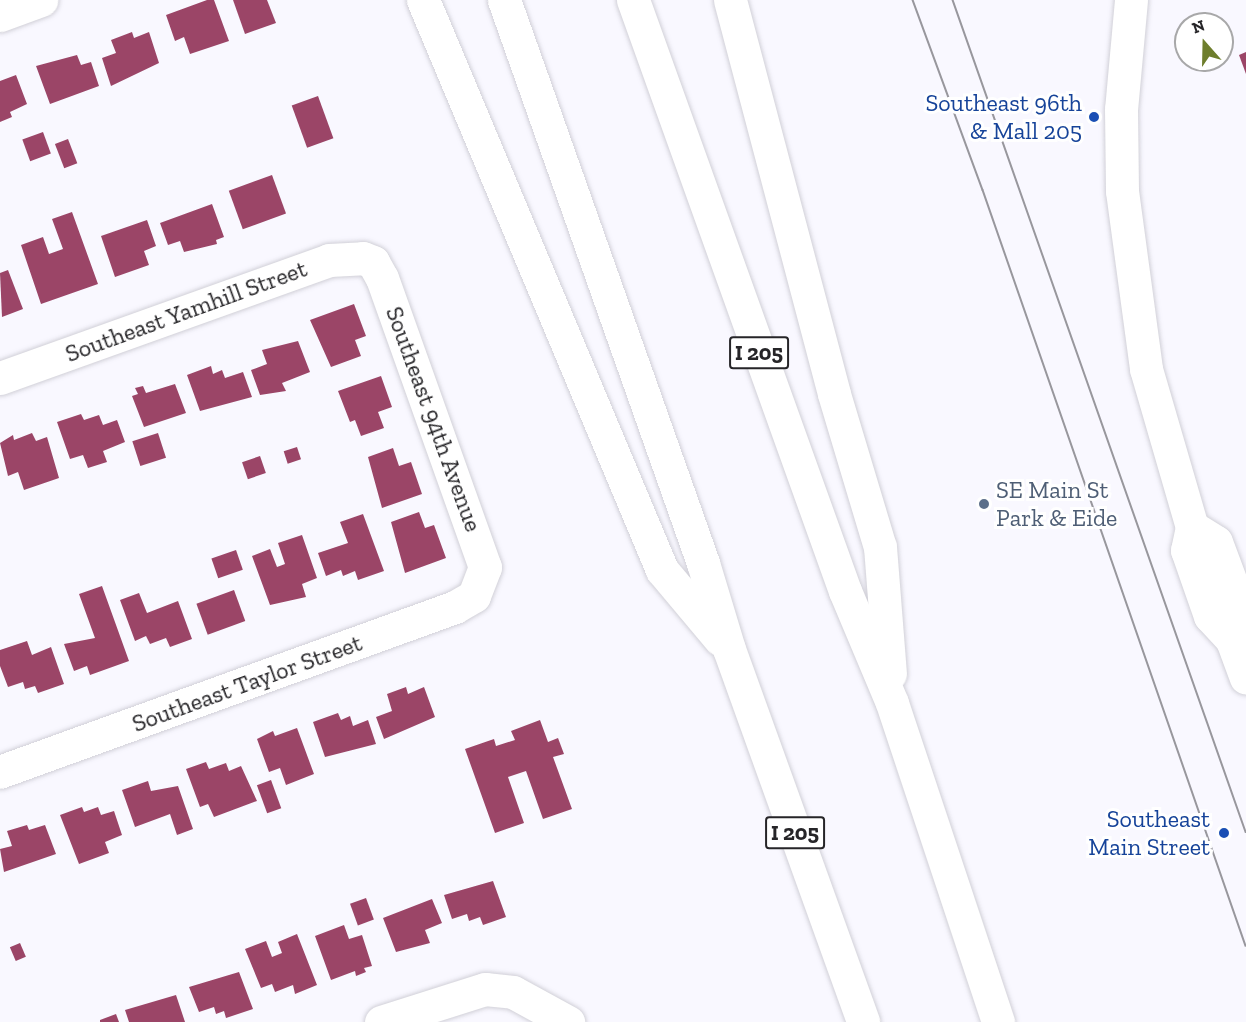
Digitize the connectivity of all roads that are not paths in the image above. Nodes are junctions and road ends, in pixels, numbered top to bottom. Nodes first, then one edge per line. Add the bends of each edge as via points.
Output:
1 (41, 0) edge
2 (423, 0) edge
3 (504, 0) edge
4 (633, 0) edge
5 (730, 0) edge
6 (1131, 0) edge
7 (0, 15) edge
8 (373, 262) joint
9 (0, 378) edge
10 (482, 579) joint
11 (1239, 638) edge
12 (729, 649) junction
13 (1246, 678) edge
14 (892, 703) junction
15 (0, 772) edge
16 (381, 1022) edge
17 (568, 1022) edge
18 (863, 1022) edge
19 (998, 1022) edge

1 - 7 main road
2 - 12 main road via 662,570
3 - 12 main road, I 205 via 703,563
4 - 14 main road, I 205 via 845,591
5 - 14 main road via 834,394 879,547
6 - 11 main road via 1121,109 1122,191 1132,288 1146,369 1192,527 1216,542 1239,604
8 - 9 main road, Southeast Yamhill Street via 351,256 329,260
8 - 10 main road, Southeast 94th Avenue via 483,552
10 - 15 main road, Southeast Taylor Street via 474,596 455,608
11 - 13 main road
12 - 18 main road, I 205
14 - 19 main road, I 205
16 - 17 main road via 485,989 513,992

